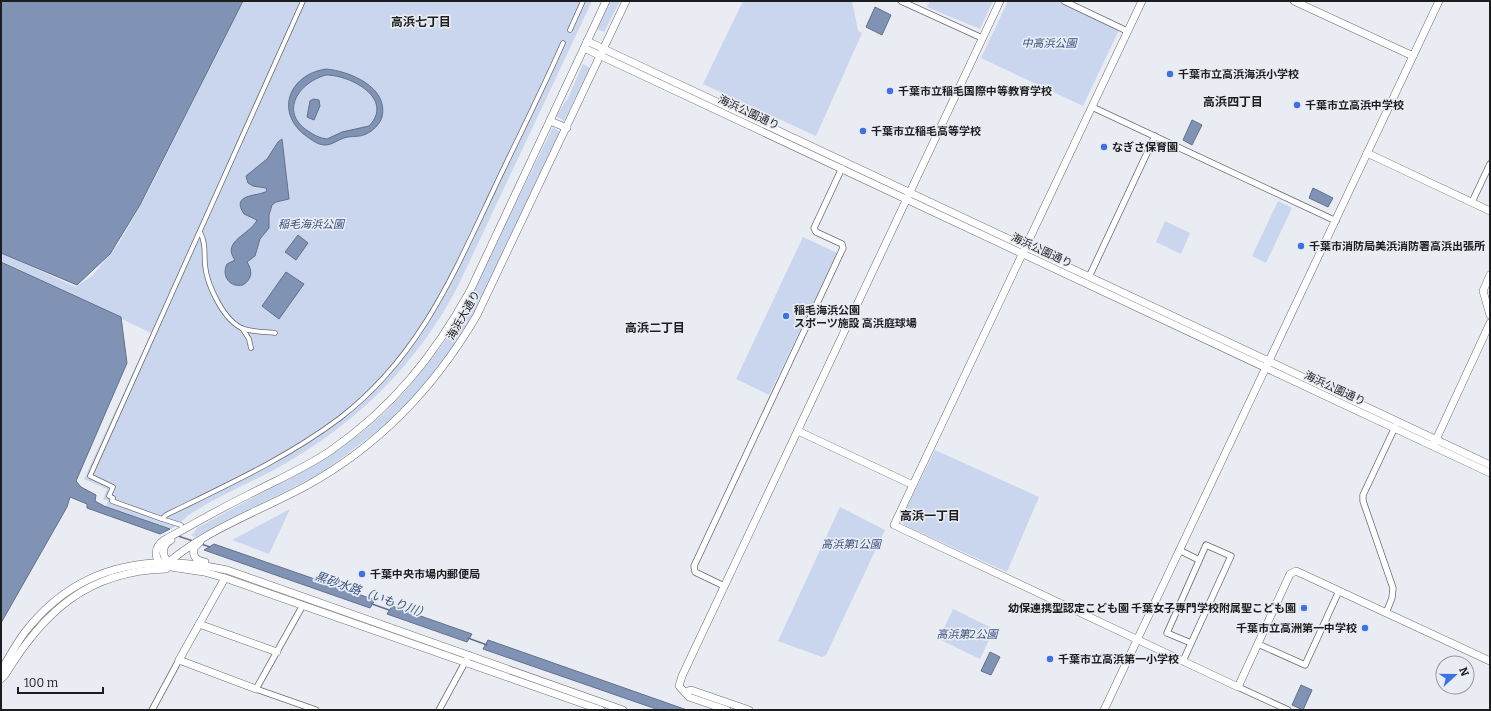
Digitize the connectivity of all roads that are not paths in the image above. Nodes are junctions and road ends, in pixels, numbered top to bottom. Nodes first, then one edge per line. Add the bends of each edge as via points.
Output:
1 (303, 1) edge
2 (583, 1) edge
3 (606, 1) edge
4 (626, 1) edge
5 (901, 1) edge
6 (1000, 1) edge
7 (1064, 1) edge
8 (1142, 1) edge
9 (1294, 1) edge
10 (1439, 1) edge
11 (570, 30) dead end
12 (1127, 31) junction
13 (982, 38) junction
14 (563, 43) dead end
15 (586, 45) junction
16 (602, 52) junction
17 (1413, 56) junction
18 (1092, 106) junction
19 (550, 121) junction
20 (567, 128) junction
21 (1155, 136) junction
22 (1367, 152) junction
23 (1490, 164) edge
24 (842, 168) junction
25 (908, 196) junction
26 (1472, 202) junction
27 (1490, 211) edge
28 (1336, 221) junction
29 (200, 232) junction
30 (1024, 250) junction
31 (1490, 275) edge
32 (1089, 277) junction
33 (1490, 315) edge
34 (1490, 323) edge
35 (242, 328) junction
36 (275, 333) dead end
37 (251, 348) dead end
38 (1267, 364) junction
39 (1396, 425) junction
40 (798, 431) junction
41 (1434, 443) junction
42 (1490, 465) edge
43 (1490, 473) edge
44 (913, 485) junction
45 (261, 490) junction
46 (162, 519) junction
47 (181, 526) dead end
48 (203, 539) junction
49 (1179, 550) junction
50 (156, 552) junction
51 (1199, 560) junction
52 (143, 564) junction
53 (163, 565) junction
54 (216, 568) junction
55 (225, 578) junction
56 (724, 586) junction
57 (1339, 591) junction
58 (303, 605) junction
59 (1386, 613) junction
60 (199, 624) junction
61 (1137, 639) junction
62 (1191, 643) junction
63 (1258, 644) junction
64 (277, 652) junction
65 (469, 655) junction
66 (179, 660) junction
67 (1183, 661) junction
68 (1490, 661) edge
69 (465, 662) junction
70 (1, 671) edge
71 (1, 678) edge
72 (1238, 686) junction
73 (256, 689) junction
74 (686, 692) junction
75 (152, 710) edge
76 (316, 710) edge
77 (439, 710) edge
78 (601, 710) edge
79 (623, 710) edge
80 (727, 710) edge
81 (749, 710) edge
82 (1104, 710) edge
83 (1288, 710) edge

1 - 29 street
2 - 11 street
3 - 15 street, 海浜大通り
4 - 16 street, 海浜大通り
5 - 13 street
6 - 13 street
7 - 12 street
8 - 12 street
9 - 17 street
10 - 17 street
12 - 18 street
13 - 25 street
14 - 46 street via 450,283 409,349 370,391 341,417 318,433 277,458
15 - 16 street, 海浜公園通り
15 - 19 street, 海浜大通り
16 - 20 street, 海浜大通り
16 - 24 street, 海浜公園通り
16 - 25 street, 海浜公園通り
17 - 22 street
18 - 21 street
18 - 30 street
19 - 20 street
19 - 45 street, 海浜大通り via 470,290 455,319 429,357 381,411 354,433 319,458
20 - 48 street, 海浜大通り via 477,315 453,355 420,397 378,437 332,471
21 - 28 street
21 - 32 street
22 - 26 street
22 - 28 street
23 - 26 street
24 - 25 street, 海浜公園通り
24 - 56 street via 814,228 816,232 842,244 843,248 694,566 695,572
25 - 30 street, 海浜公園通り
25 - 40 street
26 - 27 street
28 - 38 street
29 - 35 street via 209,286 218,303
29 - 46 street via 90,476 113,487 109,496 113,498 112,501
30 - 32 street, 海浜公園通り
30 - 38 street, 海浜公園通り
30 - 44 street
31 - 33 street via 1483,291
32 - 38 street, 海浜公園通り
34 - 41 street
35 - 36 street
35 - 37 street via 249,338
38 - 39 street, 海浜公園通り
38 - 49 street
39 - 41 street, 海浜公園通り
39 - 59 street via 1363,495 1392,588 1392,598
40 - 44 street
40 - 56 street
41 - 42 street, 海浜公園通り
41 - 43 street, 海浜公園通り
44 - 61 street via 894,525
45 - 50 street via 164,540
45 - 53 street via 169,541 163,551
46 - 47 street
48 - 53 street, 海浜大通り via 188,546
48 - 54 street via 194,548 194,554 198,560
49 - 51 street
49 - 61 street
50 - 52 street
50 - 53 street
51 - 62 street via 1167,633
51 - 62 street via 1206,545 1231,556
52 - 53 street
52 - 70 street via 132,564 108,571 66,592 26,631
53 - 54 street via 186,562
53 - 55 street
53 - 71 street via 113,577 90,587 69,601 34,632 5,676
54 - 65 street
55 - 58 street
55 - 60 street
56 - 74 street via 682,676 679,686
57 - 59 street
57 - 63 street via 1299,572 1292,572
57 - 63 street via 1304,665
58 - 64 street
58 - 69 street
59 - 68 street
60 - 64 street
60 - 66 street
61 - 67 street
61 - 82 street
62 - 67 street
63 - 72 street
64 - 73 street
65 - 69 street
65 - 79 street
66 - 73 street
66 - 75 street
67 - 72 street
69 - 77 street
69 - 78 street
72 - 83 street
73 - 76 street
74 - 80 street via 689,697
74 - 81 street via 691,690

